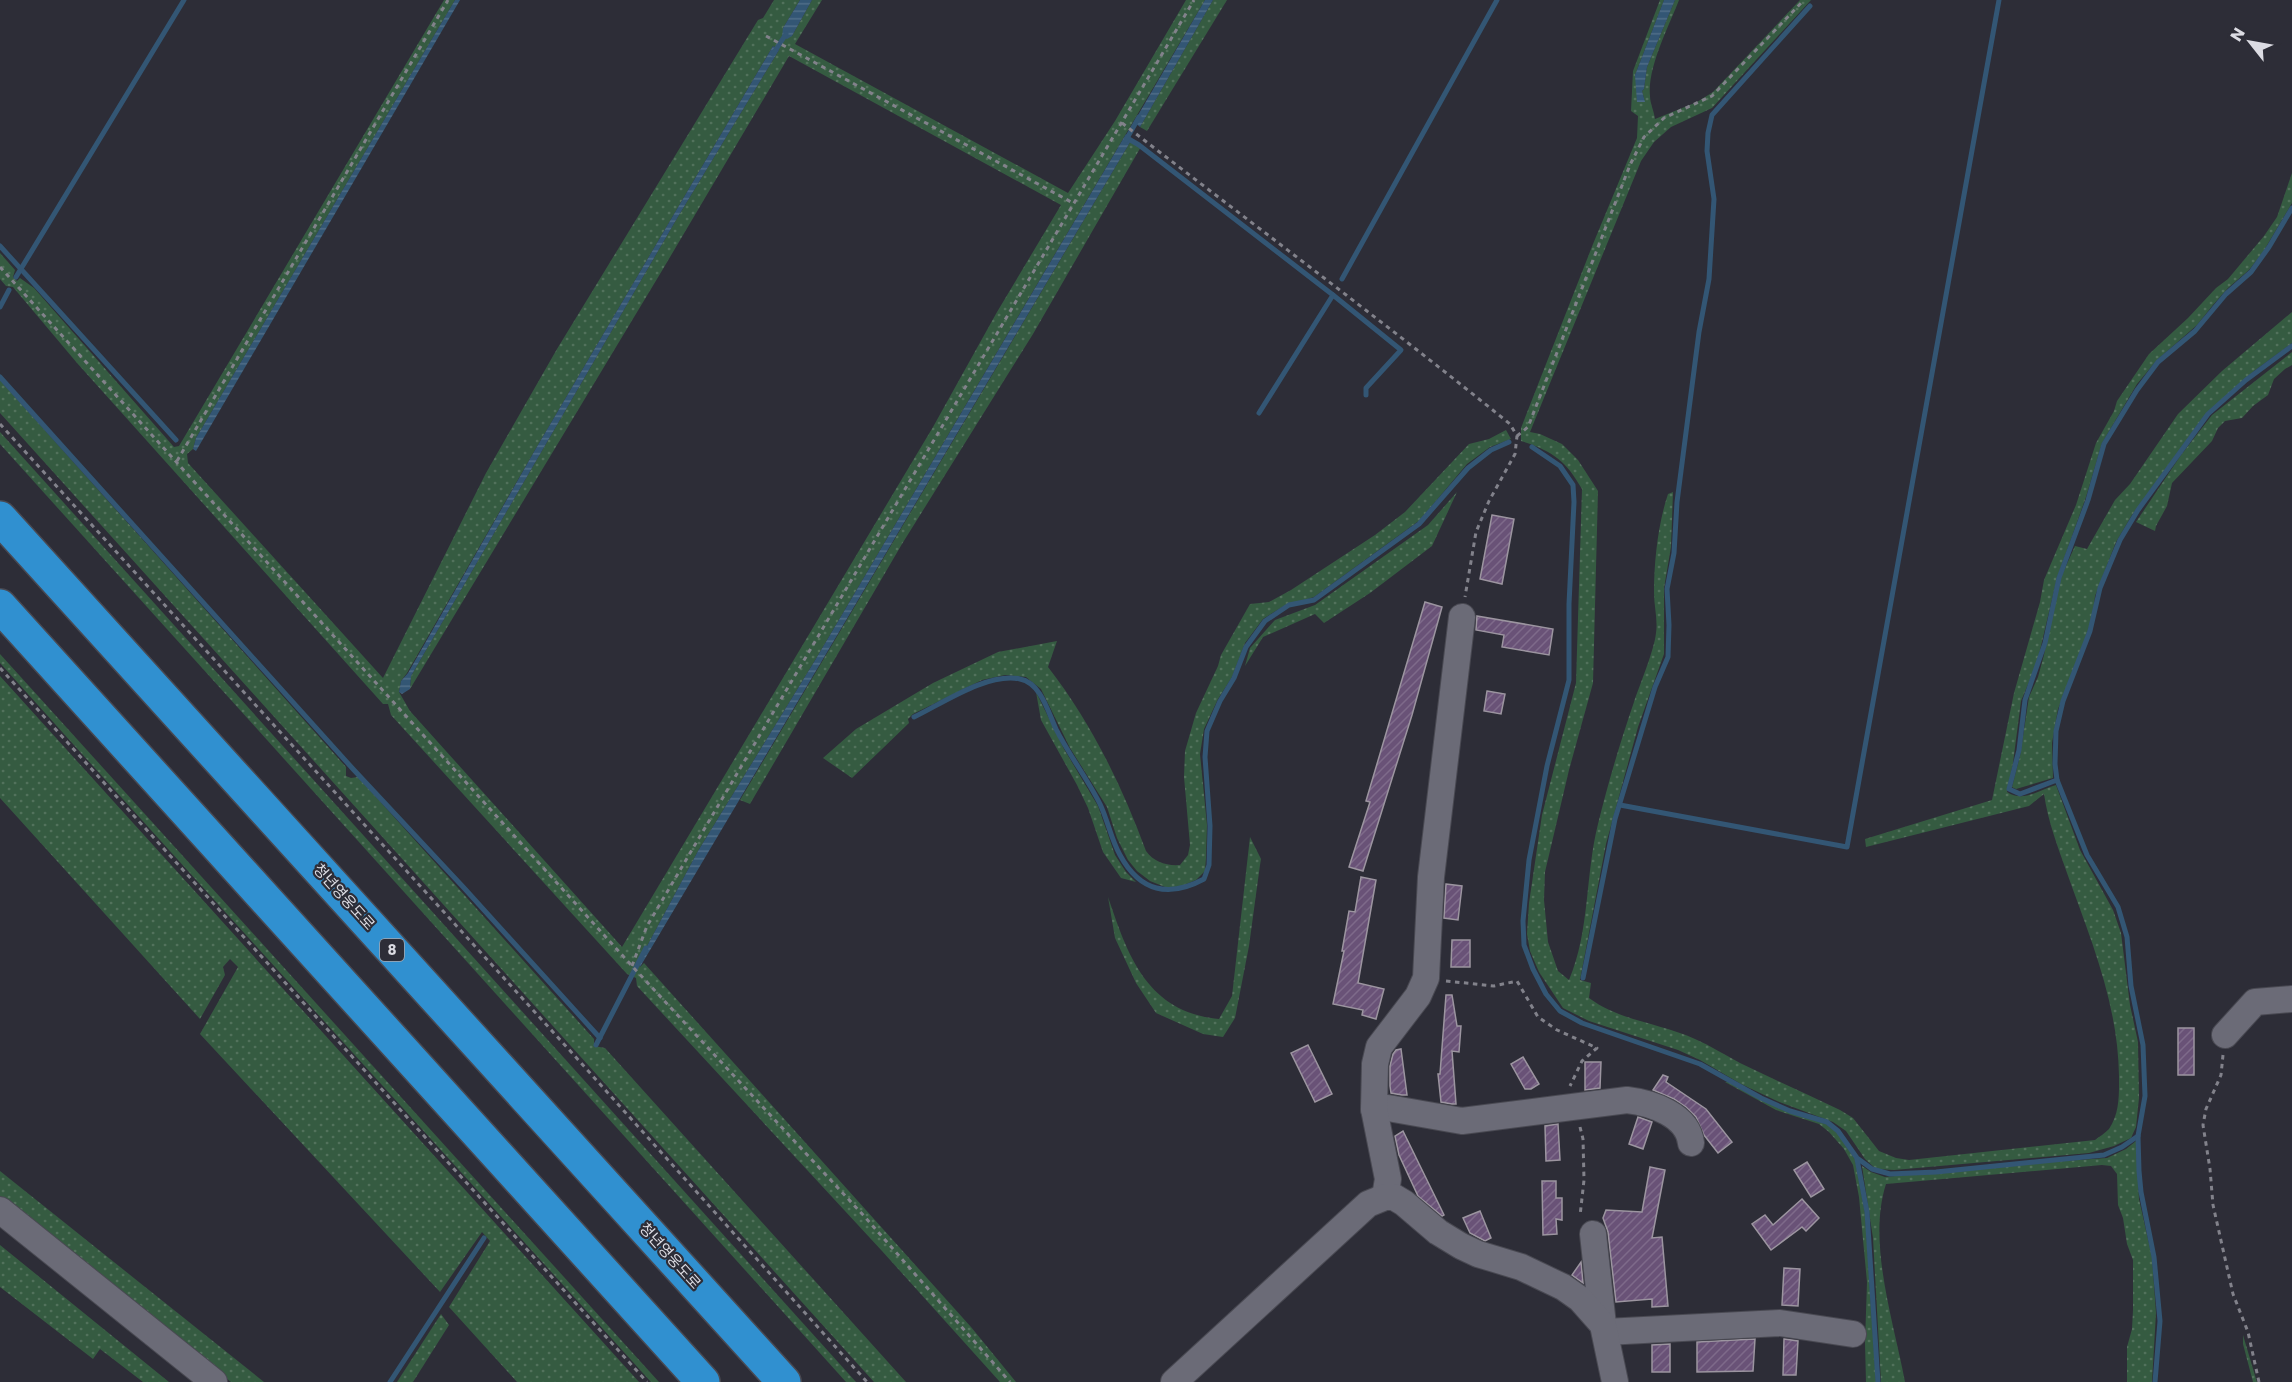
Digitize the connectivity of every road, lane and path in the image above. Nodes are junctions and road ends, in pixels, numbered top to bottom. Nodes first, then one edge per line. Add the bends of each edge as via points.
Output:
1 (448, 0) edge
2 (1194, 0) edge
3 (1804, 0) edge
4 (766, 36) dead end
5 (1122, 123) junction
6 (1073, 203) junction
7 (0, 267) edge
8 (0, 424) edge
9 (1517, 436) junction
10 (177, 461) junction
11 (0, 518) edge
12 (0, 606) edge
13 (1462, 617) joint
14 (0, 668) edge
15 (632, 966) junction
16 (1426, 978) junction
17 (2292, 999) edge
18 (2225, 1035) joint
19 (1575, 1108) junction
20 (1374, 1109) junction
21 (1691, 1143) dead end
22 (1385, 1197) junction
23 (0, 1210) edge
24 (1593, 1234) joint
25 (1604, 1328) junction
26 (1854, 1334) dead end
27 (214, 1382) edge
28 (647, 1382) edge
29 (703, 1382) edge
30 (784, 1382) edge
31 (867, 1382) edge
32 (1010, 1382) edge
33 (1174, 1382) edge
34 (1615, 1382) edge
35 (2259, 1382) edge

1 - 10 path
2 - 5 path
3 - 9 path via 1712,96 1664,118 1644,137 1528,427
4 - 6 path
5 - 6 path
5 - 9 path via 1420,351 1510,424
6 - 15 path via 647,926
7 - 10 path
8 - 31 path
9 - 13 path via 1515,454 1476,532
10 - 15 path
11 - 30 highway, 청년영웅도로 / 8
12 - 29 highway
13 - 16 street via 1431,877
14 - 28 path
15 - 32 path via 864,1216
16 - 19 path via 1494,986 1517,981 1538,1017 1597,1048 1582,1061 1572,1079 1569,1091
16 - 20 street via 1418,996 1378,1047
17 - 18 street via 2255,1002
18 - 35 path via 2221,1075 2203,1125 2216,1216 2233,1294 2248,1332
19 - 20 street via 1462,1121
19 - 21 street via 1627,1100 1640,1102 1678,1120 1690,1132
19 - 24 path via 1583,1139 1581,1222
20 - 22 street via 1388,1179
22 - 25 street via 1404,1203 1461,1246 1563,1287 1580,1299
22 - 33 street via 1368,1204
23 - 27 street
24 - 25 street
25 - 26 street via 1780,1323
25 - 34 street

